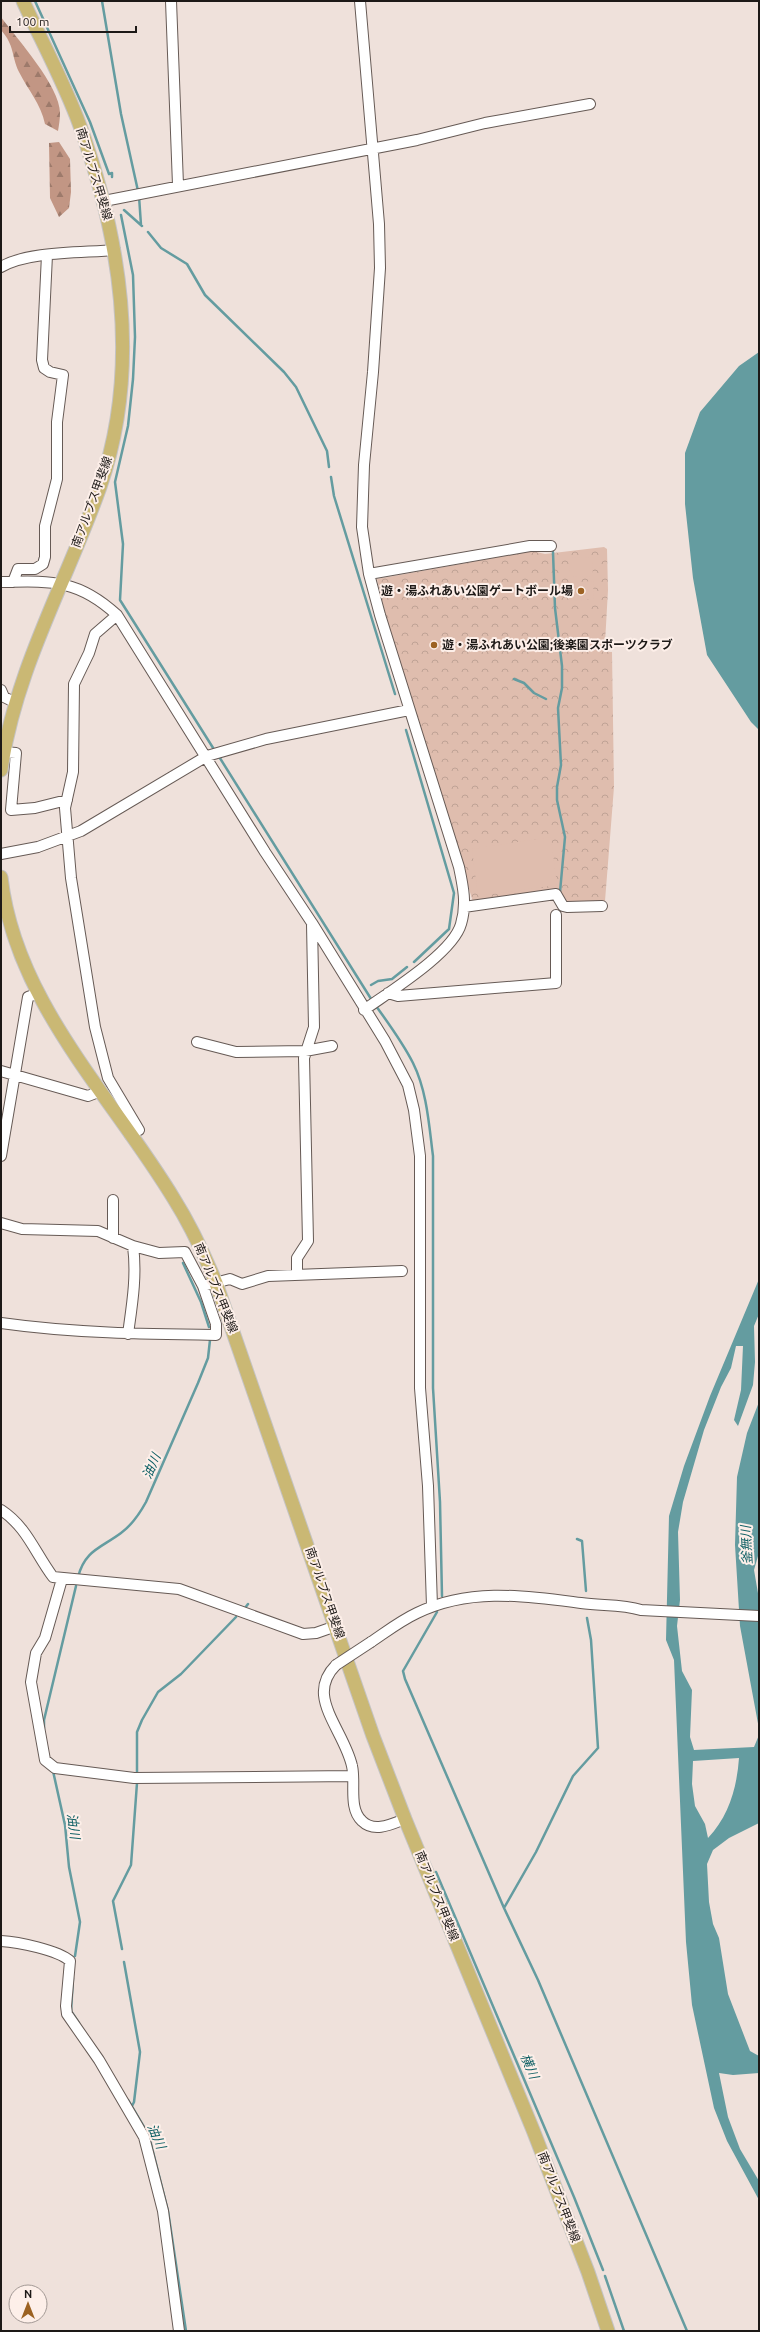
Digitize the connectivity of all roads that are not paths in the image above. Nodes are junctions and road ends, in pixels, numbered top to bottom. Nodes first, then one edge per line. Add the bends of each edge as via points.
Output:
1 (23, 1) edge
2 (171, 1) edge
3 (360, 1) edge
4 (590, 104) dead end
5 (373, 148) junction
6 (178, 185) junction
7 (104, 201) junction
8 (115, 250) junction
9 (47, 255) junction
10 (1, 267) edge
11 (551, 546) dead end
12 (369, 574) junction
13 (1, 582) edge
14 (13, 582) junction
15 (60, 583) junction
16 (117, 615) junction
17 (1, 690) edge
18 (16, 703) junction
19 (409, 710) junction
20 (4, 752) junction
21 (207, 756) junction
22 (1, 770) edge
23 (67, 800) junction
24 (68, 837) junction
25 (1, 854) edge
26 (1, 877) edge
27 (602, 906) dead end
28 (464, 907) junction
29 (556, 915) dead end
30 (312, 923) junction
31 (39, 993) junction
32 (388, 993) junction
33 (364, 1010) junction
34 (197, 1042) dead end
35 (332, 1046) dead end
36 (305, 1051) junction
37 (1, 1071) edge
38 (14, 1075) junction
39 (101, 1091) junction
40 (130, 1135) junction
41 (1, 1156) edge
42 (113, 1200) dead end
43 (1, 1222) edge
44 (113, 1238) junction
45 (133, 1246) junction
46 (402, 1271) dead end
47 (297, 1274) junction
48 (216, 1283) junction
49 (203, 1286) junction
50 (1, 1323) edge
51 (128, 1334) junction
52 (1, 1510) edge
53 (62, 1579) junction
54 (432, 1606) junction
55 (759, 1616) edge
56 (336, 1626) junction
57 (353, 1776) junction
58 (405, 1819) junction
59 (1, 1941) edge
60 (179, 2331) edge
61 (608, 2331) edge

1 - 7 main road, 南アルプス甲斐線 via 80,126
2 - 6 street
3 - 5 street
4 - 5 street via 462,127 417,140
5 - 6 street
5 - 12 street via 380,268 362,499 362,527
6 - 7 street
7 - 8 main road, 南アルプス甲斐線
8 - 9 street
8 - 15 main road, 南アルプス甲斐線 via 123,302 124,336 119,408 99,488
9 - 10 street via 20,258
9 - 14 street via 42,360 44,368 63,375 57,422 57,479 45,526 43,564 35,570 18,569
11 - 12 street via 530,546
12 - 19 street
13 - 14 street
14 - 15 street
15 - 16 street via 82,589 98,598
15 - 18 main road, 南アルプス甲斐線
16 - 21 street
16 - 23 street via 95,634 74,684 73,772
17 - 18 street via 4,697
18 - 20 main road, 南アルプス甲斐線
19 - 21 street via 266,739
19 - 28 street via 459,867 464,889
20 - 22 main road, 南アルプス甲斐線
20 - 23 street via 16,753 11,810 35,808
21 - 24 street
21 - 30 street
23 - 24 street via 65,808
24 - 25 street via 38,847
24 - 40 street via 71,878 94,1027 108,1078 139,1130
26 - 31 main road, 南アルプス甲斐線 via 15,938
27 - 28 street via 563,906 556,894
28 - 32 street via 461,925 454,939
29 - 32 street via 556,983 398,996
30 - 33 street
30 - 36 street via 314,1027
31 - 38 street via 28,997
31 - 39 main road, 南アルプス甲斐線 via 48,1012
32 - 33 street
33 - 54 street via 399,1065 408,1085 420,1156 420,1388 428,1486
34 - 36 street via 236,1052
35 - 36 street
36 - 47 street via 308,1241 297,1258
37 - 38 street
38 - 39 street via 88,1096
38 - 41 street
39 - 40 main road, 南アルプス甲斐線
40 - 48 main road, 南アルプス甲斐線 via 174,1198
42 - 44 street
43 - 44 street via 22,1229 98,1231
44 - 45 street
45 - 49 street via 159,1253 185,1252
45 - 51 street via 134,1287
46 - 47 street
47 - 48 street via 268,1276 242,1284 230,1279
48 - 49 street
48 - 56 main road, 南アルプス甲斐線
49 - 51 street via 216,1324 216,1335
50 - 51 street via 46,1330
52 - 53 street via 14,1519 29,1537 53,1577
53 - 56 street via 179,1589 303,1634 316,1633
53 - 57 street via 45,1638 36,1653 31,1682 45,1760 55,1768 134,1778
54 - 55 street via 475,1596 507,1594 641,1610
54 - 57 street, bridge via 402,1621 336,1665 326,1679 324,1695 348,1753
56 - 58 main road, 南アルプス甲斐線 via 373,1736
57 - 58 street via 354,1805 363,1822 368,1826 381,1827
58 - 61 main road, 南アルプス甲斐線 via 533,2130
59 - 60 street via 36,1948 70,1961 67,2014 110,2079 144,2137 149,2153 169,2242

